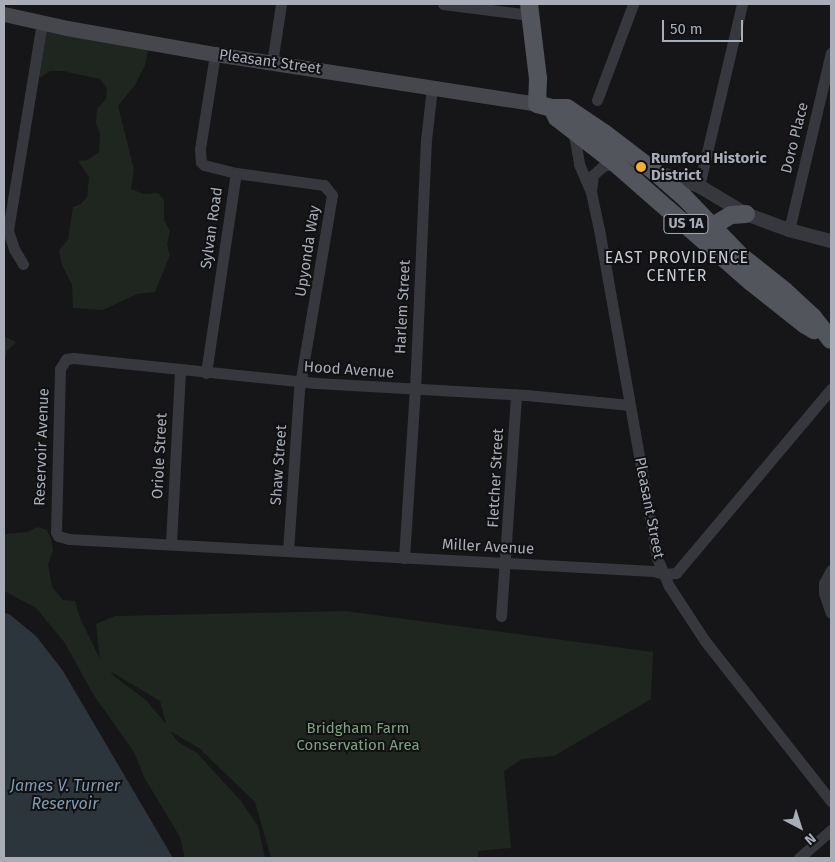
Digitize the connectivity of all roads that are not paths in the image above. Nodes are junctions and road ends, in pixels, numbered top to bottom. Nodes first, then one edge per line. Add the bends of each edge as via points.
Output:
1 (281, 4) edge
2 (442, 4) edge
3 (633, 4) edge
4 (742, 4) edge
5 (530, 10) edge
6 (4, 14) edge
7 (42, 23) junction
8 (831, 53) edge
9 (215, 54) junction
10 (272, 63) junction
11 (432, 87) junction
12 (597, 100) dead end
13 (544, 106) junction
14 (573, 129) junction
15 (615, 163) junction
16 (654, 171) junction
17 (236, 173) junction
18 (698, 186) junction
19 (591, 192) junction
20 (746, 214) junction
21 (789, 230) junction
22 (706, 232) junction
23 (831, 240) edge
24 (23, 264) dead end
25 (828, 338) edge
26 (66, 359) joint
27 (180, 370) junction
28 (206, 373) junction
29 (302, 382) junction
30 (831, 389) edge
31 (414, 390) junction
32 (516, 395) junction
33 (630, 405) junction
34 (58, 536) joint
35 (171, 544) junction
36 (288, 550) junction
37 (404, 558) junction
38 (506, 563) junction
39 (831, 570) edge
40 (664, 574) junction
41 (831, 613) edge
42 (501, 616) dead end
43 (831, 801) edge
44 (831, 830) edge
45 (799, 858) edge

1 - 10 street
2 - 5 street
3 - 12 street
4 - 18 street
5 - 13 main road
6 - 7 main road, Pleasant Street
7 - 9 main road, Pleasant Street
7 - 24 street via 8,230
8 - 21 street, Doro Place
9 - 10 main road, Pleasant Street
9 - 17 street, Sylvan Road via 199,157 204,165
10 - 11 main road, Pleasant Street
11 - 13 main road, Pleasant Street
11 - 31 street, Harlem Street via 426,140
13 - 14 main road, US 1A
13 - 16 main road, US 1A via 567,108
14 - 15 main road, US 1A
14 - 19 street, Pleasant Street via 579,164
15 - 19 street, Pleasant Street via 603,166 593,175
15 - 22 main road, US 1A
16 - 18 street
16 - 22 main road, US 1A via 683,196
17 - 28 street, Sylvan Road
17 - 29 street, Upyonda Way via 324,186 332,195
18 - 20 street
19 - 33 street, Pleasant Street
20 - 21 street
20 - 22 main road via 731,215
21 - 23 street
22 - 25 main road, US 1A via 785,291 813,317
26 - 27 street, Hood Avenue
26 - 34 street, Reservoir Avenue via 60,369 55,526
27 - 28 street, Hood Avenue
27 - 35 street, Oriole Street
28 - 29 street, Hood Avenue
29 - 31 street, Hood Avenue
29 - 36 street, Shaw Street
30 - 40 street via 676,573
31 - 32 street, Hood Avenue
31 - 37 street, Harlem Street
32 - 33 street, Hood Avenue
32 - 38 street, Fletcher Street
33 - 40 street, Pleasant Street via 657,558
34 - 35 street, Miller Avenue
35 - 36 street, Miller Avenue
36 - 37 street, Miller Avenue
37 - 38 street, Miller Avenue
38 - 40 street, Miller Avenue
38 - 42 street, Fletcher Street
39 - 41 street via 824,583 825,600
40 - 43 street, Pleasant Street via 705,641
44 - 45 street

